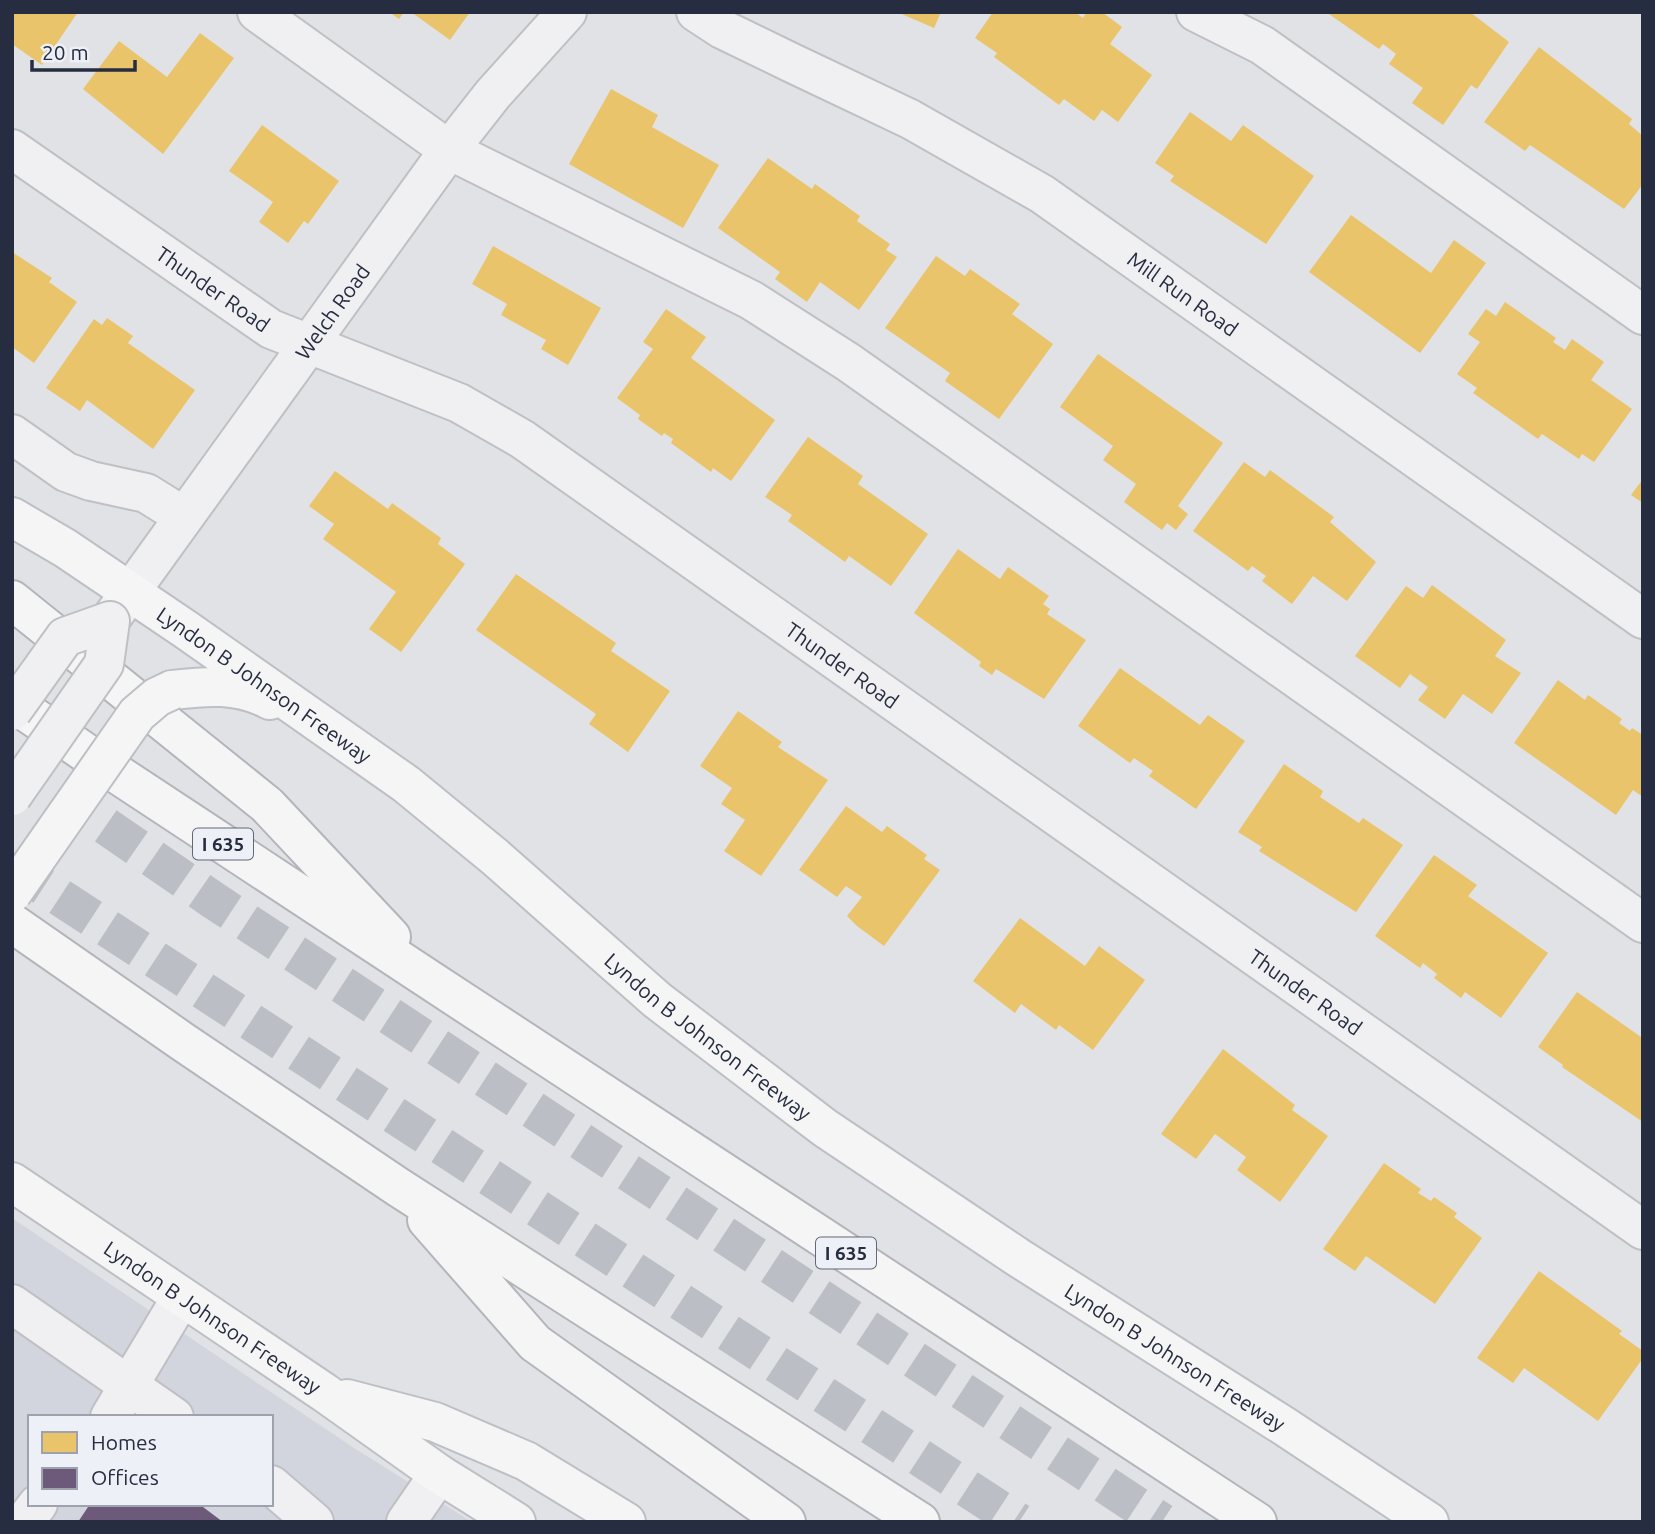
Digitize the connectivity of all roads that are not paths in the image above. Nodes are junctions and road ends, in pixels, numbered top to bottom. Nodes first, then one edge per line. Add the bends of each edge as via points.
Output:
1 (257, 12) edge
2 (567, 12) edge
3 (696, 12) edge
4 (1196, 12) edge
5 (12, 149) edge
6 (449, 150) junction
7 (1643, 315) edge
8 (309, 343) junction
9 (12, 434) edge
10 (183, 516) junction
11 (12, 517) edge
12 (12, 600) edge
13 (120, 607) junction
14 (1643, 619) edge
15 (12, 702) edge
16 (12, 711) edge
17 (323, 725) junction
18 (12, 796) edge
19 (12, 893) edge
20 (1643, 922) edge
21 (12, 923) edge
22 (436, 984) junction
23 (12, 1182) edge
24 (398, 1187) junction
25 (1643, 1230) edge
26 (181, 1298) junction
27 (12, 1304) edge
28 (325, 1393) junction
29 (120, 1401) edge
30 (167, 1415) edge
31 (439, 1474) junction
32 (273, 1487) edge
33 (36, 1506) edge
34 (24, 1522) edge
35 (314, 1522) edge
36 (406, 1522) edge
37 (516, 1522) edge
38 (626, 1522) edge
39 (786, 1522) edge
40 (920, 1522) edge
41 (1257, 1522) edge
42 (1429, 1522) edge

1 - 6 street
2 - 6 street, Welch Road
3 - 14 street, Mill Run Road via 792,64 910,119 1042,194
4 - 7 street via 1262,45
5 - 8 street, Thunder Road via 271,328
6 - 8 street, Welch Road
6 - 20 street via 751,300 848,362
8 - 10 street, Welch Road
8 - 25 street, Thunder Road via 459,403 522,439
9 - 10 street via 66,472 146,493
10 - 13 street, Welch Road
11 - 13 main road, Lyndon B Johnson Freeway
12 - 22 main road via 267,805
13 - 16 street, bridge via 65,637
13 - 17 main road, Lyndon B Johnson Freeway
13 - 18 street, Welch Road, bridge via 104,664
15 - 22 main road, I 635
17 - 19 main road, bridge via 255,692 213,685 157,697 137,714
17 - 42 main road, Lyndon B Johnson Freeway via 406,784 657,1000 825,1128
21 - 24 main road
22 - 41 main road, I 635
23 - 26 main road, Lyndon B Johnson Freeway
24 - 39 main road via 535,1343
24 - 40 main road
26 - 28 main road, Lyndon B Johnson Freeway
26 - 29 street
27 - 29 street
28 - 31 main road, Lyndon B Johnson Freeway
28 - 38 main road via 435,1422 526,1461
29 - 30 street
31 - 36 street
31 - 37 main road, Lyndon B Johnson Freeway
32 - 35 street
33 - 34 street

